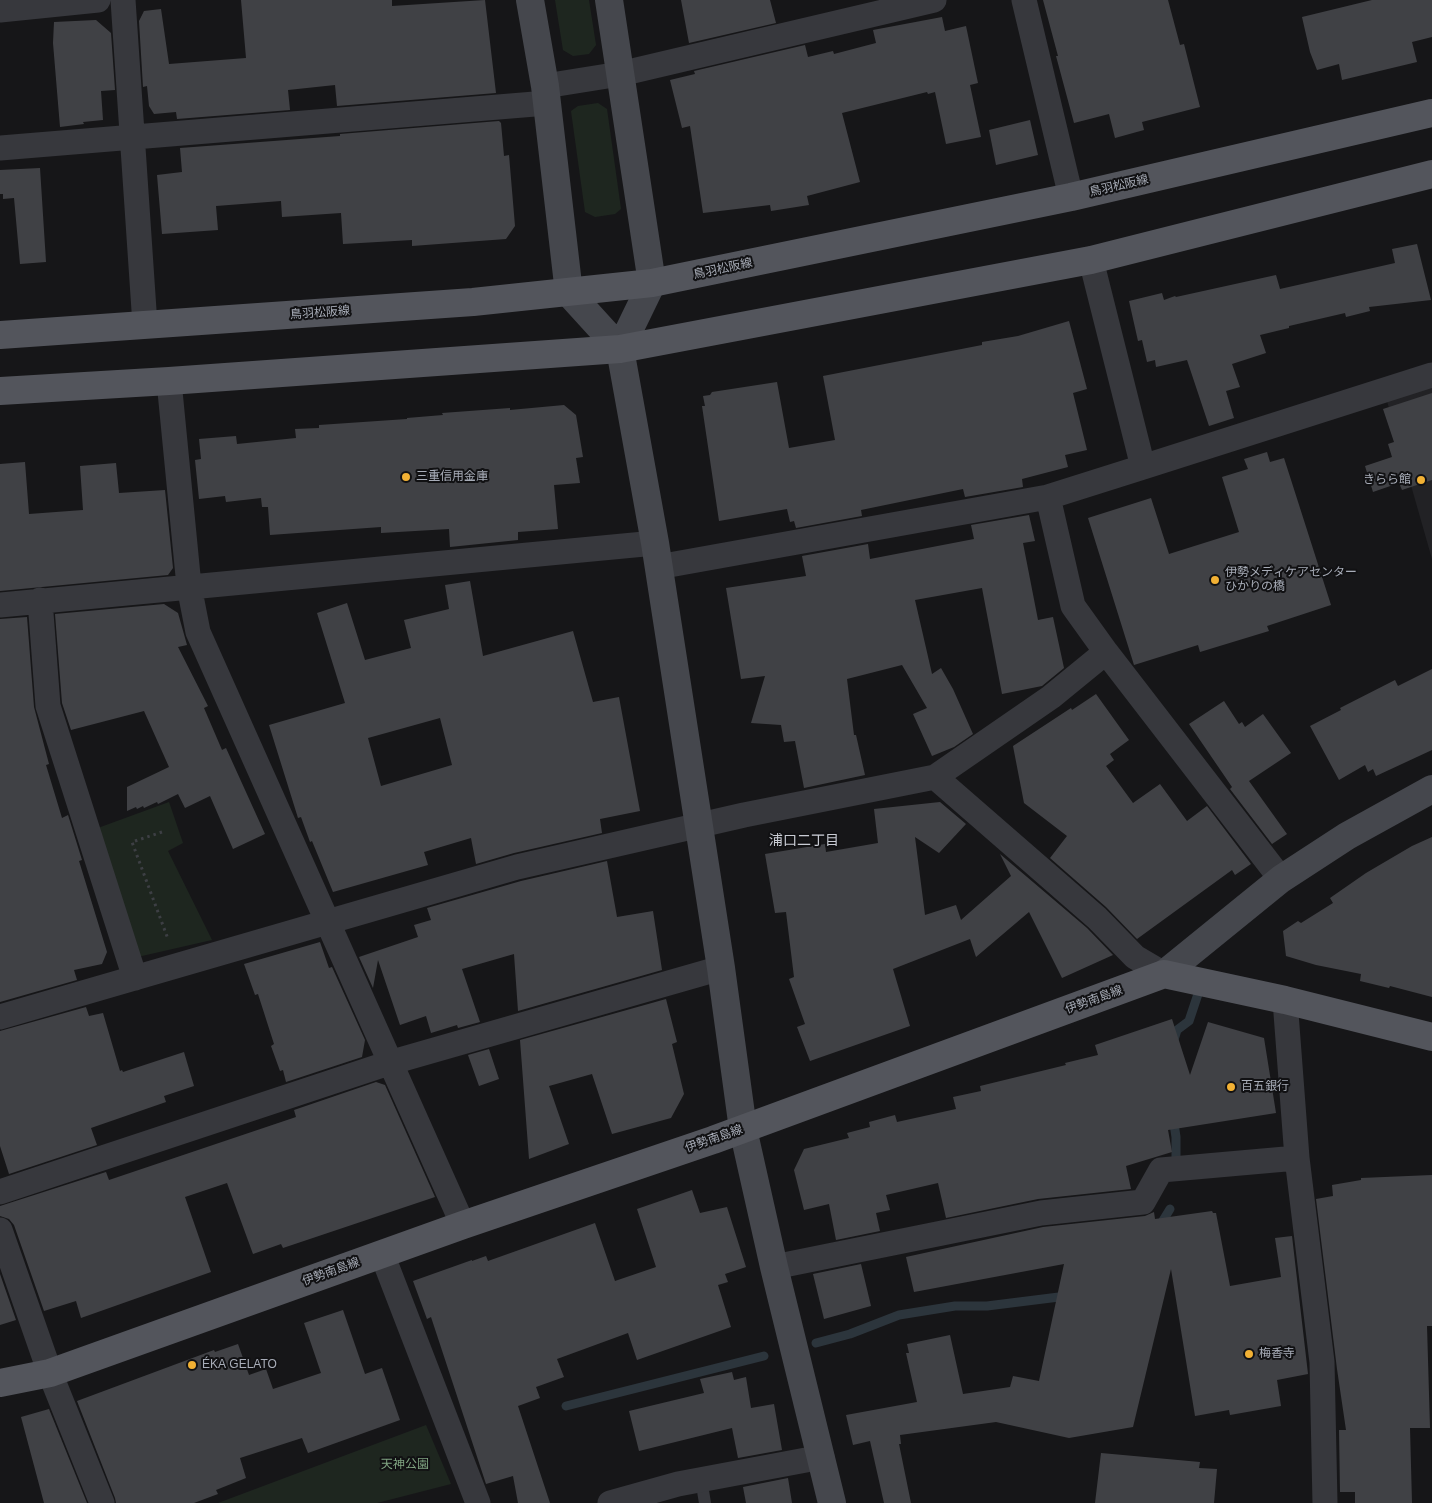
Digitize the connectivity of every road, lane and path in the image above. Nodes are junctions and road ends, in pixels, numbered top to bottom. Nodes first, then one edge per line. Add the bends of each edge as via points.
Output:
1 (98, 0) edge
2 (123, 0) edge
3 (530, 0) edge
4 (609, 0) edge
5 (934, 0) edge
6 (1024, 0) edge
7 (899, 4) edge
8 (0, 10) edge
9 (620, 74) junction
10 (546, 94) junction
11 (1432, 113) edge
12 (132, 137) junction
13 (0, 148) edge
14 (1432, 174) edge
15 (1071, 197) junction
16 (1091, 260) junction
17 (652, 283) junction
18 (569, 293) junction
19 (145, 325) junction
20 (0, 335) edge
21 (620, 348) junction
22 (1432, 374) edge
23 (169, 381) junction
24 (0, 392) edge
25 (1143, 467) junction
26 (1048, 497) junction
27 (656, 555) junction
28 (189, 586) junction
29 (40, 600) junction
30 (0, 605) edge
31 (1106, 652) junction
32 (936, 777) junction
33 (1432, 789) edge
34 (698, 825) junction
35 (162, 832) dead end
36 (1281, 880) junction
37 (326, 922) junction
38 (178, 966) junction
39 (721, 968) junction
40 (1164, 974) junction
41 (135, 978) junction
42 (1285, 1000) junction
43 (0, 1017) edge
44 (1432, 1037) edge
45 (389, 1063) junction
46 (743, 1129) junction
47 (1297, 1158) junction
48 (0, 1192) edge
49 (463, 1226) junction
50 (0, 1230) edge
51 (382, 1254) junction
52 (774, 1267) junction
53 (50, 1373) junction
54 (0, 1384) edge
55 (822, 1457) junction
56 (703, 1491) edge
57 (102, 1503) edge
58 (478, 1503) edge
59 (610, 1503) edge
60 (832, 1503) edge
61 (1325, 1503) edge

1 - 8 street
2 - 12 street
3 - 10 street
4 - 9 street
5 - 7 street
6 - 15 street
7 - 9 street
9 - 10 street
9 - 17 street
10 - 12 street
10 - 18 street
11 - 15 main road, 鳥羽松阪線
12 - 13 street
12 - 19 street
14 - 16 main road
15 - 17 main road, 鳥羽松阪線
16 - 21 main road
16 - 25 street
17 - 18 main road, 鳥羽松阪線
17 - 21 street
18 - 19 main road, 鳥羽松阪線
18 - 21 street
19 - 20 main road, 鳥羽松阪線
21 - 23 main road
21 - 27 street
22 - 25 street
23 - 24 main road
23 - 28 street
25 - 26 street
26 - 27 street
26 - 31 street via 1073,606
27 - 28 street
27 - 34 street
28 - 29 street
28 - 37 street via 198,632
29 - 30 street
29 - 41 street via 48,706
31 - 32 street via 1051,697
31 - 36 street
32 - 34 street
32 - 40 street via 1097,918 1136,957
33 - 36 street via 1347,836
34 - 37 street via 517,867
34 - 39 street
35 - 38 path via 132,842
36 - 40 street
37 - 38 street
37 - 45 street
38 - 41 street
39 - 45 street
39 - 46 street
40 - 42 main road
40 - 46 main road, 伊勢南島線
41 - 43 street
42 - 44 main road
42 - 47 street
45 - 48 street
45 - 49 street
46 - 49 main road, 伊勢南島線
46 - 52 street
47 - 52 street via 1161,1170 1143,1202 1041,1213
47 - 61 street via 1322,1362
49 - 51 main road, 伊勢南島線
50 - 53 street
51 - 53 main road, 伊勢南島線
51 - 58 street
52 - 55 street
53 - 54 main road, 伊勢南島線
53 - 57 street
55 - 56 street
55 - 60 street
56 - 59 street via 678,1484

